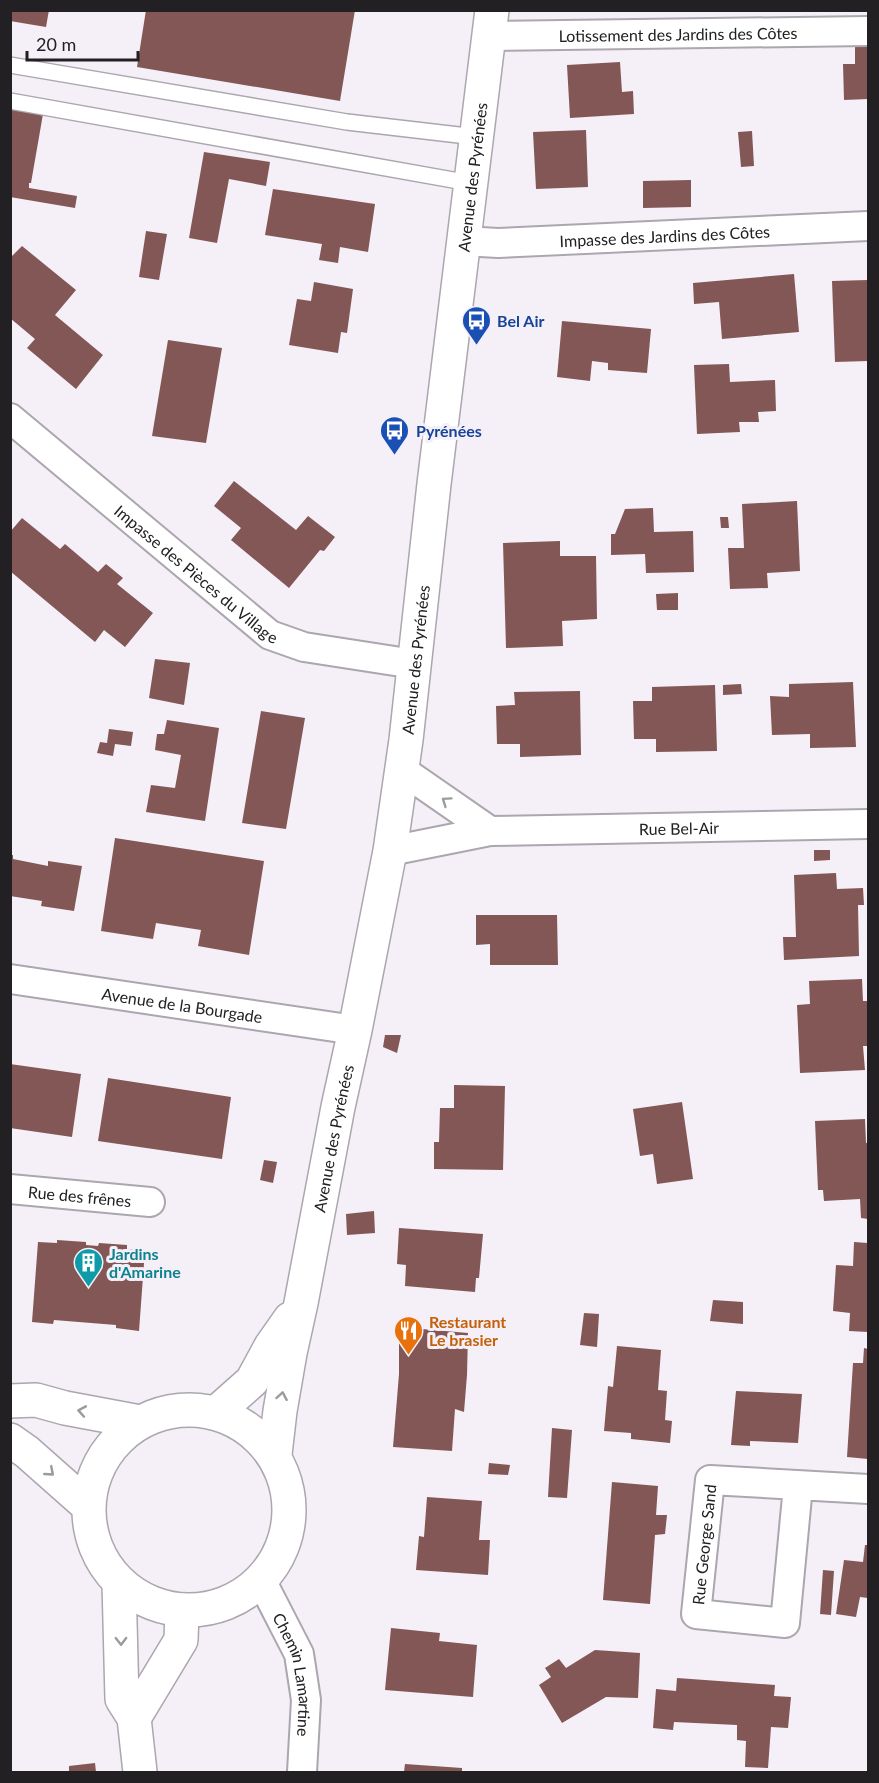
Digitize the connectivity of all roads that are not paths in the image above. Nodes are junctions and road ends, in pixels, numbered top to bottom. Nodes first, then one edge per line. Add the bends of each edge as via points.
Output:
1 (490, 23) edge
2 (868, 31) edge
3 (10, 65) edge
4 (10, 101) edge
5 (476, 138) junction
6 (470, 183) junction
7 (868, 226) edge
8 (463, 241) junction
9 (10, 418) edge
10 (414, 664) junction
11 (402, 770) junction
12 (868, 824) edge
13 (490, 831) junction
14 (390, 851) junction
15 (10, 979) edge
16 (355, 1030) junction
17 (10, 1189) edge
18 (150, 1202) dead end
19 (301, 1303) junction
20 (10, 1401) edge
21 (217, 1412) junction
22 (140, 1422) junction
23 (10, 1440) edge
24 (274, 1454) junction
25 (798, 1486) junction
26 (868, 1489) edge
27 (88, 1506) junction
28 (261, 1580) junction
29 (119, 1583) junction
30 (182, 1611) junction
31 (134, 1718) junction
32 (140, 1773) edge
33 (302, 1773) edge

1 - 2 street, Lotissement des Jardins des Côtes
1 - 5 main road, Avenue des Pyrénées
3 - 5 lane via 347,122
4 - 6 lane
5 - 6 main road, Avenue des Pyrénées
6 - 8 main road, Avenue des Pyrénées
7 - 8 street, Impasse des Jardins des Côtes via 498,243
8 - 10 main road, Avenue des Pyrénées
9 - 10 street, Impasse des Pièces du Village via 270,635 304,647
10 - 11 main road, Avenue des Pyrénées
13 -> 11 street
11 - 14 main road, Avenue des Pyrénées
12 - 13 street, Rue Bel-Air
13 - 14 street, Rue Bel-Air
14 - 16 main road, Avenue des Pyrénées
15 - 16 street, Avenue de la Bourgade
16 - 19 main road, Avenue des Pyrénées
17 - 18 street, Rue des frênes
19 - 21 main road, Avenue des Pyrénées via 252,1381
24 -> 19 main road, Avenue des Pyrénées
22 -> 20 main road via 36,1400
21 - 22 main road via 182,1409
21 - 24 main road via 250,1429
22 - 27 main road via 112,1444 95,1474
23 -> 27 main road
24 - 28 main road via 290,1501 287,1536
25 - 25 street, Rue George Sand via 785,1623 696,1614 710,1480
25 - 26 street, Rue George Sand
27 - 29 main road via 93,1540
28 - 30 main road via 235,1600 217,1607
28 - 33 street, Chemin Lamartine via 299,1654 306,1701
29 - 30 main road via 148,1602
29 -> 31 main road via 122,1699
30 - 31 main road via 181,1640
31 - 32 main road

